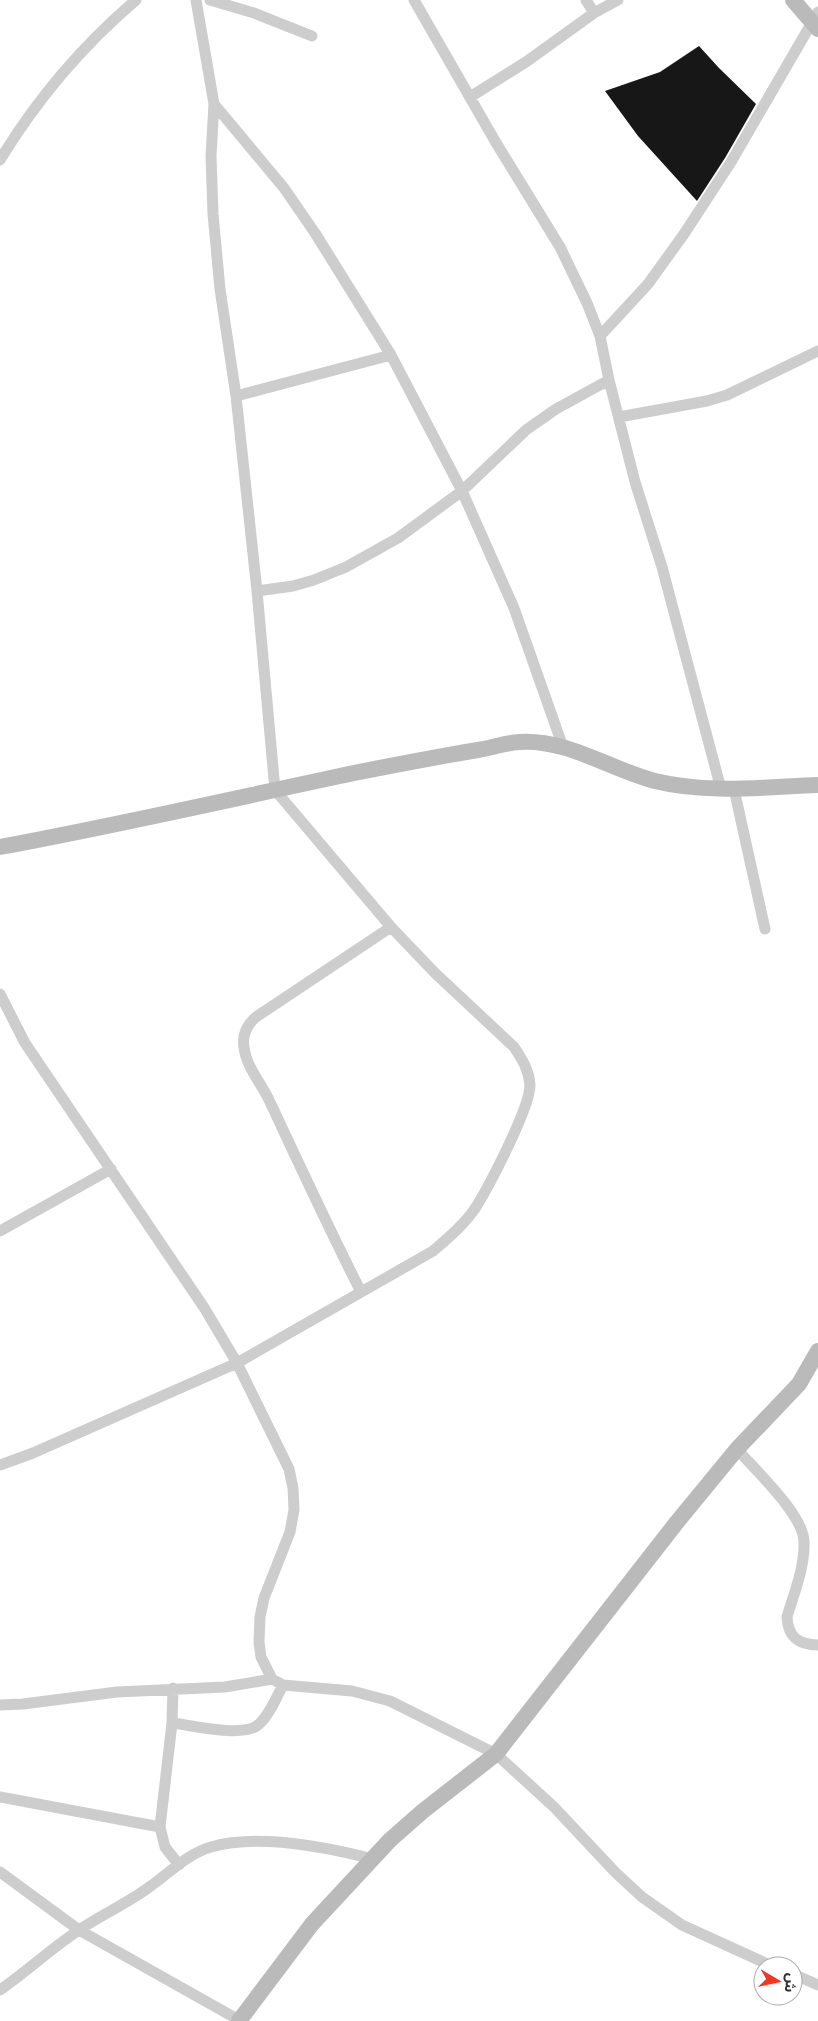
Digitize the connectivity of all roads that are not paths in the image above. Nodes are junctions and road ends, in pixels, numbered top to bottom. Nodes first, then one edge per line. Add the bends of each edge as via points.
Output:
1 (136, 0) edge
2 (196, 0) edge
3 (210, 0) edge
4 (414, 0) edge
5 (586, 0) edge
6 (618, 0) edge
7 (793, 0) edge
8 (594, 13) junction
9 (816, 21) edge
10 (312, 36) dead end
11 (470, 97) junction
12 (214, 104) junction
13 (0, 160) edge
14 (600, 336) junction
15 (818, 351) edge
16 (390, 355) junction
17 (609, 380) junction
18 (236, 396) junction
19 (618, 417) junction
20 (462, 491) junction
21 (257, 592) junction
22 (563, 747) junction
23 (818, 785) edge
24 (728, 789) junction
25 (274, 790) junction
26 (0, 847) edge
27 (391, 927) junction
28 (766, 929) dead end
29 (0, 994) edge
30 (110, 1169) junction
31 (0, 1231) edge
32 (361, 1292) junction
33 (818, 1351) edge
34 (237, 1363) junction
35 (737, 1450) junction
36 (0, 1465) edge
37 (818, 1645) edge
38 (272, 1679) junction
39 (283, 1685) junction
40 (173, 1688) junction
41 (0, 1705) edge
42 (172, 1723) junction
43 (496, 1754) junction
44 (0, 1797) edge
45 (160, 1827) junction
46 (373, 1859) junction
47 (179, 1865) junction
48 (0, 1872) edge
49 (79, 1930) junction
50 (753, 1957) edge
51 (803, 1978) edge
52 (818, 1985) edge
53 (0, 1990) edge
54 (239, 2021) edge

1 - 13 street via 95,37 50,86
2 - 12 street
3 - 10 street
4 - 11 street
5 - 8 street
6 - 8 street
7 - 9 street
8 - 11 street
9 - 14 street via 684,234 648,284
11 - 14 street via 560,247
12 - 16 street via 284,188
12 - 18 street via 211,156 213,214
14 - 17 street
15 - 19 street via 727,395
16 - 18 street
16 - 20 street
17 - 19 street
17 - 20 street via 556,409 526,430
18 - 21 street
19 - 24 street
20 - 21 street via 398,538 346,567 293,586
20 - 22 street via 514,608
21 - 25 street
22 - 24 street via 655,781
22 - 25 street via 518,742
23 - 24 street
24 - 28 street
25 - 26 street
25 - 27 street
27 - 32 street via 256,1017 244,1035 248,1061
27 - 32 street via 514,1047 528,1071 530,1086 510,1142 475,1208 433,1251
29 - 30 street via 25,1043
30 - 31 street
30 - 34 street via 206,1309
32 - 34 street
33 - 35 street via 799,1384
34 - 36 street
34 - 38 street via 288,1469 293,1488 290,1532 264,1598 260,1617 261,1657
35 - 37 street via 801,1526 804,1541 802,1566 787,1622 790,1635 797,1641
35 - 43 street via 637,1572
38 - 39 street
38 - 40 street via 225,1687
39 - 42 street via 262,1722 249,1730
39 - 43 street via 352,1691 377,1697 409,1709 436,1726
40 - 41 street
40 - 42 street
42 - 45 street
43 - 46 street via 423,1811
43 - 50 street via 554,1807 642,1897 682,1925
44 - 45 street
45 - 47 street via 164,1847
46 - 47 street via 329,1848 250,1842 211,1847
46 - 54 street via 312,1924
47 - 49 street via 127,1902
48 - 49 street
49 - 53 street
49 - 54 street
51 - 52 street

